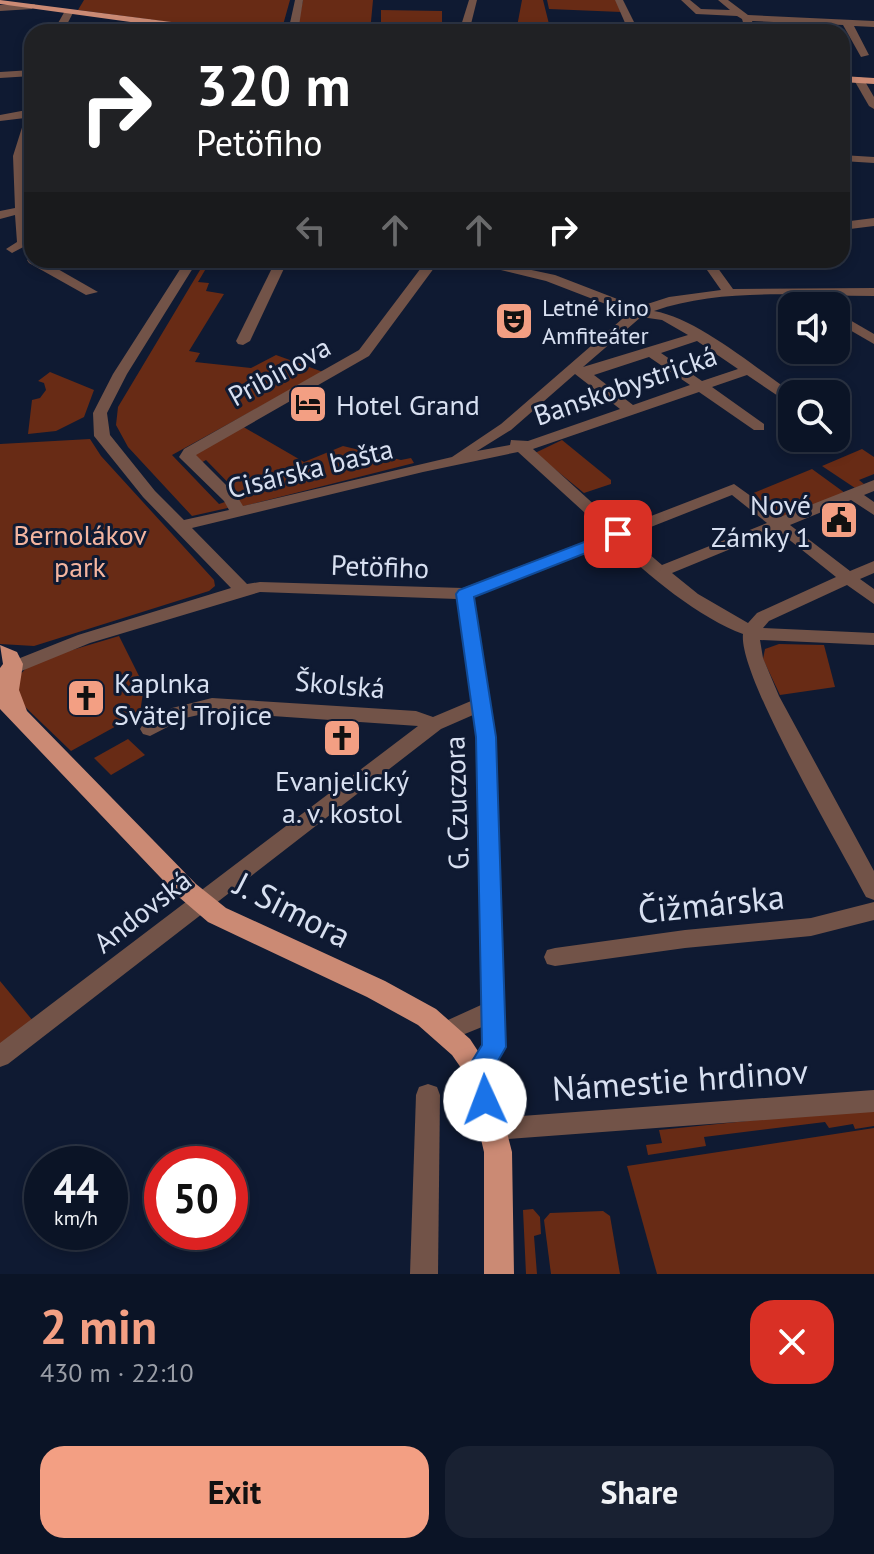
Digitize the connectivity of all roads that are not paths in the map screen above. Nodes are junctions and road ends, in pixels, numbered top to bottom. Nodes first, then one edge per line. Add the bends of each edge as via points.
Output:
1 (299, 0) edge
2 (473, 0) edge
3 (619, 0) edge
4 (685, 0) edge
5 (722, 0) edge
6 (0, 1) edge
7 (32, 6) junction
8 (0, 8) edge
9 (69, 11) junction
10 (743, 16) junction
11 (845, 22) joint
12 (62, 24) edge
13 (138, 24) edge
14 (294, 24) edge
15 (466, 24) edge
16 (630, 24) edge
17 (747, 24) edge
18 (874, 24) edge
19 (850, 27) edge
20 (864, 55) dead end
21 (24, 74) edge
22 (0, 75) edge
23 (850, 79) edge
24 (859, 80) junction
25 (874, 81) edge
26 (874, 106) edge
27 (24, 114) edge
28 (0, 118) edge
29 (24, 139) edge
30 (850, 158) edge
31 (874, 160) edge
32 (21, 210) junction
33 (0, 215) edge
34 (874, 222) edge
35 (850, 225) edge
36 (17, 245) edge
37 (47, 268) edge
38 (187, 268) edge
39 (278, 268) edge
40 (428, 268) edge
41 (503, 268) edge
42 (712, 268) edge
43 (91, 292) dead end
44 (874, 292) edge
45 (729, 293) junction
46 (850, 293) edge
47 (778, 294) edge
48 (638, 312) junction
49 (867, 329) edge
50 (699, 336) junction
51 (874, 340) edge
52 (243, 341) dead end
53 (651, 352) junction
54 (748, 370) junction
55 (579, 371) junction
56 (701, 386) junction
57 (778, 390) edge
58 (630, 410) junction
59 (506, 427) junction
60 (759, 427) dead end
61 (519, 449) junction
62 (452, 460) junction
63 (874, 485) edge
64 (853, 494) junction
65 (874, 510) edge
66 (238, 512) junction
67 (777, 525) junction
68 (181, 526) junction
69 (618, 534) junction
70 (874, 566) edge
71 (660, 572) junction
72 (849, 579) junction
73 (243, 590) junction
74 (465, 594) junction
75 (874, 598) edge
76 (752, 632) junction
77 (874, 639) edge
78 (5, 664) edge
79 (0, 696) edge
80 (479, 705) junction
81 (17, 712) junction
82 (434, 724) junction
83 (150, 729) dead end
84 (874, 891) edge
85 (202, 902) junction
86 (874, 911) edge
87 (555, 957) dead end
88 (493, 1011) junction
89 (445, 1032) junction
90 (0, 1057) edge
91 (478, 1071) junction
92 (428, 1095) dead end
93 (874, 1101) edge
94 (493, 1129) junction
95 (424, 1274) edge
96 (499, 1274) edge

1 - 14 street
2 - 15 street
3 - 16 street
4 - 10 street via 699,12
5 - 10 street
6 - 7 main road
7 - 8 street
7 - 9 main road
9 - 12 street
9 - 13 main road
10 - 11 street
10 - 17 street
11 - 18 street
19 - 20 street
21 - 22 street
23 - 24 main road
24 - 25 main road
24 - 26 street
27 - 28 street
29 - 32 street via 19,156
30 - 31 street
32 - 33 street
32 - 36 street
34 - 35 street
37 - 43 street
38 - 68 street via 100,413 102,436
39 - 52 street
40 - 66 street, Pribinova via 364,353 193,448 187,457
41 - 48 street via 550,278
42 - 45 street
44 - 46 street
45 - 47 street
45 - 48 street via 669,301
48 - 50 street via 666,317
48 - 55 street
49 - 51 street
50 - 53 street
50 - 54 street
53 - 55 street
53 - 56 street
54 - 56 street, Banskobystrická
54 - 57 street
55 - 58 street
55 - 59 street
56 - 58 street, Banskobystrická
56 - 60 street
58 - 61 street, Banskobystrická
59 - 61 street
59 - 62 street
61 - 62 street, Banskobystrická
61 - 69 street
62 - 66 street, Cisárska bašta
63 - 64 street
64 - 65 street
64 - 67 street
66 - 68 street, Cisárska bašta
67 - 69 street, Petöfiho via 734,489
67 - 71 street
67 - 72 street
68 - 73 street
69 - 71 street
69 - 74 street, Petöfiho
70 - 72 street
71 - 76 street via 722,618
72 - 75 street
72 - 76 street via 763,617
73 - 74 street, Petöfiho
73 - 78 street, Petöfiho
74 - 80 street, G. Czuczora
76 - 77 street
76 - 84 street via 751,650 770,696
78 - 81 main road
79 - 81 main road, J. Simora
80 - 82 street, Andovská
80 - 88 street, G. Czuczora via 486,737
81 - 85 main road, J. Simora
82 - 83 street, Školská via 416,718 229,704 195,707
82 - 85 street, Andovská
85 - 89 main road, J. Simora via 217,915 376,989
85 - 90 street, Andovská
86 - 87 street, Čižmárska via 811,927
88 - 89 street
88 - 91 street, G. Czuczora via 494,1047
89 - 91 main road, J. Simora
91 - 94 main road, J. Simora
92 - 95 street
93 - 94 street, Námestie hrdinov via 545,1120
94 - 96 main road via 498,1152

